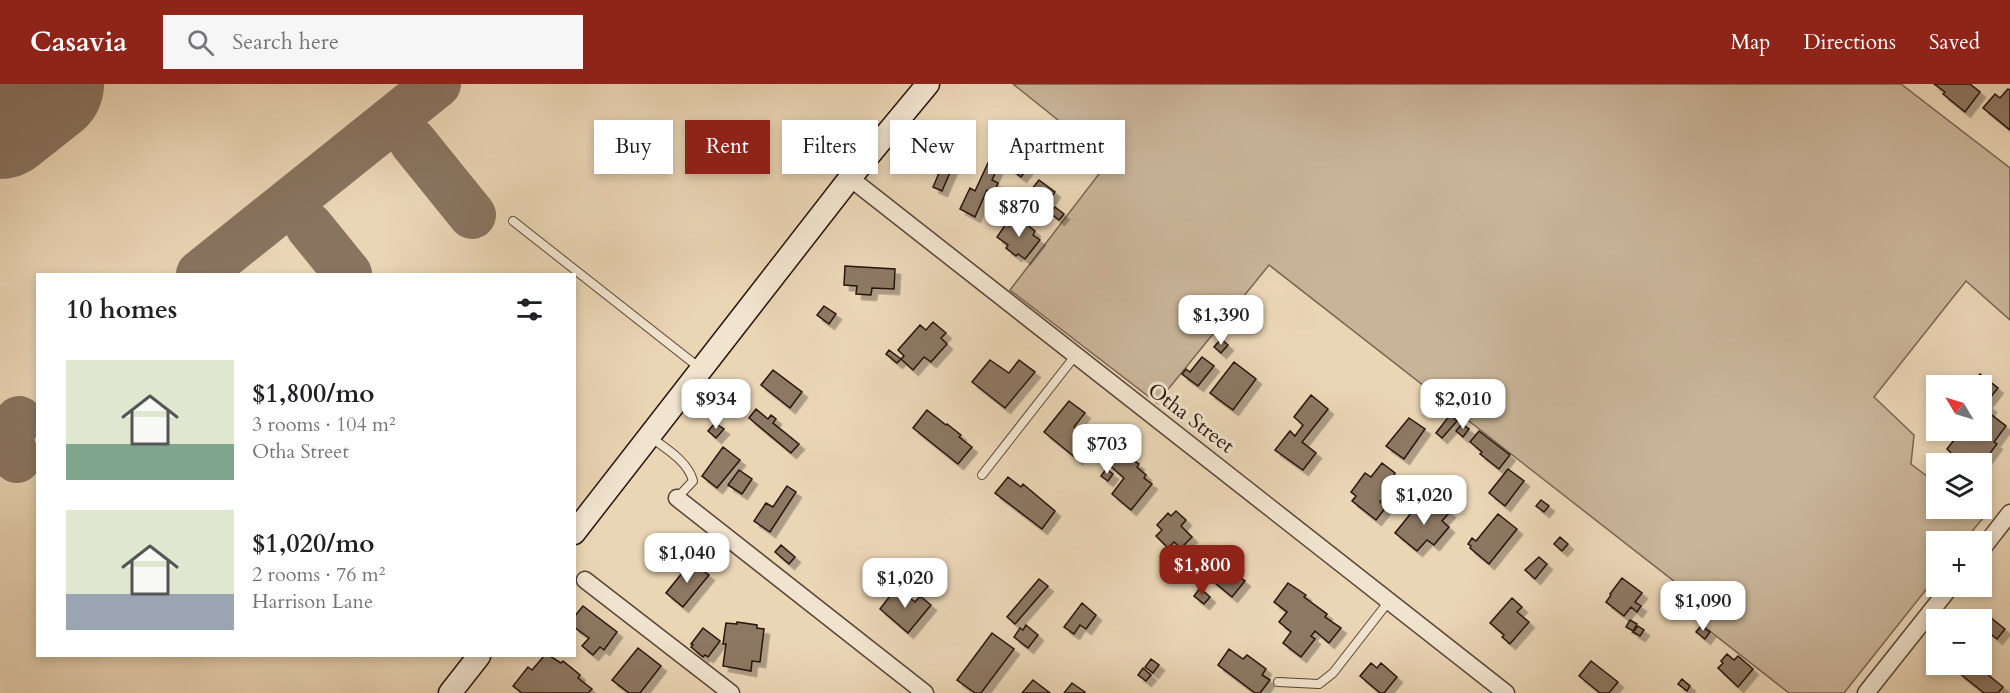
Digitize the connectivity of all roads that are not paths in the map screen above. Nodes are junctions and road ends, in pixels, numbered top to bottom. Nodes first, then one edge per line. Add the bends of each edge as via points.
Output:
1 (928, 84) edge
2 (849, 178) junction
3 (513, 221) dead end
4 (1075, 356) junction
5 (701, 369) junction
6 (649, 436) junction
7 (982, 475) dead end
8 (677, 498) joint
9 (2010, 513) edge
10 (576, 530) edge
11 (1992, 536) edge
12 (585, 580) dead end
13 (1942, 597) edge
14 (1389, 600) junction
15 (478, 657) edge
16 (1278, 682) dead end
17 (450, 693) edge
18 (731, 693) edge
19 (925, 693) edge
20 (1506, 693) edge
21 (1866, 693) edge

1 - 2 main road
2 - 4 street, Otha Street
2 - 5 main road
3 - 5 lane
4 - 7 lane
4 - 14 street, Otha Street
5 - 6 main road
6 - 8 lane via 691,472 693,481
6 - 10 main road
8 - 19 street
9 - 11 street
12 - 18 street
13 - 21 street
14 - 16 lane via 1333,673 1319,684
14 - 20 street, Otha Street
15 - 17 main road

